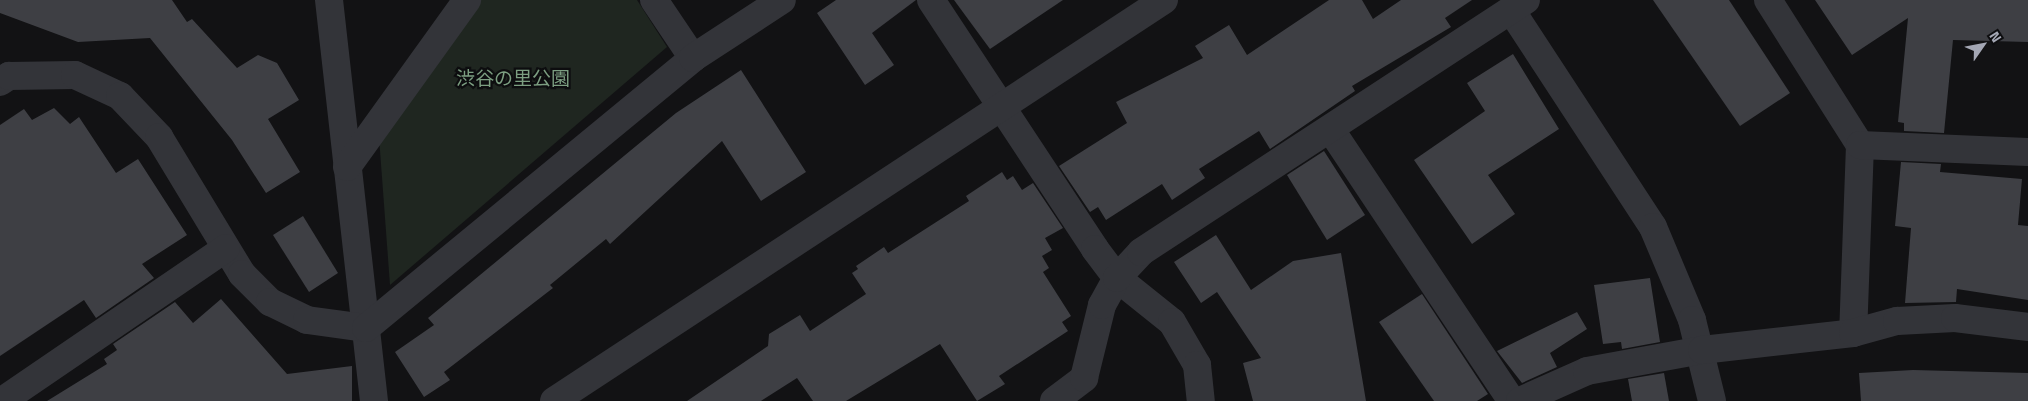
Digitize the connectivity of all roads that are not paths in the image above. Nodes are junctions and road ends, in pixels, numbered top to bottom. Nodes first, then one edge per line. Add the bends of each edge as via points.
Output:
1 (329, 0) edge
2 (467, 0) edge
3 (654, 0) edge
4 (782, 0) edge
5 (931, 0) edge
6 (1164, 0) edge
7 (1768, 0) edge
8 (1518, 5) edge
9 (693, 58) junction
10 (0, 82) edge
11 (1001, 107) junction
12 (1331, 130) junction
13 (1860, 145) junction
14 (2028, 152) edge
15 (347, 167) junction
16 (226, 248) junction
17 (1117, 278) junction
18 (2028, 327) edge
19 (366, 328) junction
20 (1853, 333) junction
21 (1702, 350) junction
22 (2, 401) edge
23 (374, 401) edge
24 (554, 401) edge
25 (1054, 401) edge
26 (1200, 401) edge
27 (1512, 401) edge
28 (1520, 401) edge
29 (1712, 401) edge

1 - 15 street
2 - 15 street
3 - 9 street
4 - 9 street
5 - 11 street
6 - 11 street
7 - 13 street
8 - 12 street
8 - 21 street via 1653,227
9 - 19 street
10 - 16 street via 9,76 75,74 120,96 160,137
11 - 17 street
11 - 24 street
12 - 17 street via 1141,252
12 - 27 street
13 - 14 street
13 - 20 street
15 - 19 street
16 - 19 street via 242,274 270,302 306,320
16 - 22 street
17 - 25 street via 1102,305 1084,378
17 - 26 street via 1172,322 1197,365
18 - 20 street via 1955,318 1897,321
19 - 23 street
20 - 21 street
21 - 28 street via 1587,371
21 - 29 street

